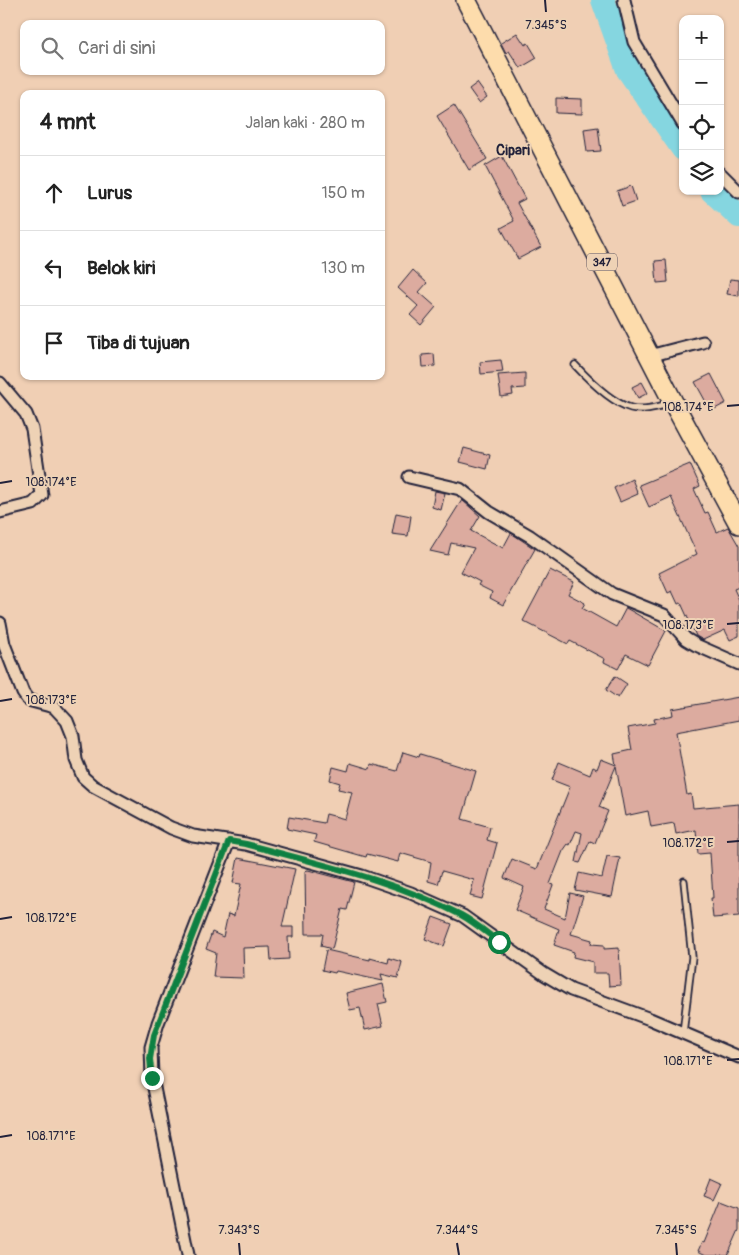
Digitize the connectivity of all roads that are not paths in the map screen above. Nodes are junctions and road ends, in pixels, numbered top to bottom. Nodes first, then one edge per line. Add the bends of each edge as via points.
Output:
1 (466, 0) edge
2 (624, 0) edge
3 (679, 117) edge
4 (724, 177) edge
5 (739, 192) edge
6 (703, 342) dead end
7 (649, 356) junction
8 (575, 365) dead end
9 (0, 382) edge
10 (674, 404) junction
11 (408, 476) dead end
12 (0, 512) edge
13 (739, 524) edge
14 (0, 623) edge
15 (739, 664) edge
16 (229, 841) junction
17 (684, 881) dead end
18 (683, 1033) junction
19 (739, 1057) edge
20 (188, 1255) edge

1 - 7 main road, 347
2 - 3 street via 634,42
4 - 5 street
6 - 7 street
7 - 10 main road, 347
8 - 10 lane via 590,381 631,408
9 - 12 street via 26,414 32,428 42,496 33,504
10 - 13 main road, 347
11 - 15 street via 460,489 612,594 664,615 686,639
14 - 16 street via 4,644 23,694 28,700 54,707 67,721 76,760 83,776 93,786 171,828 193,836
16 - 18 street via 362,876 411,893 463,916 571,990
16 - 20 street via 158,1023 151,1053 154,1094
17 - 18 lane via 692,958
18 - 19 street

